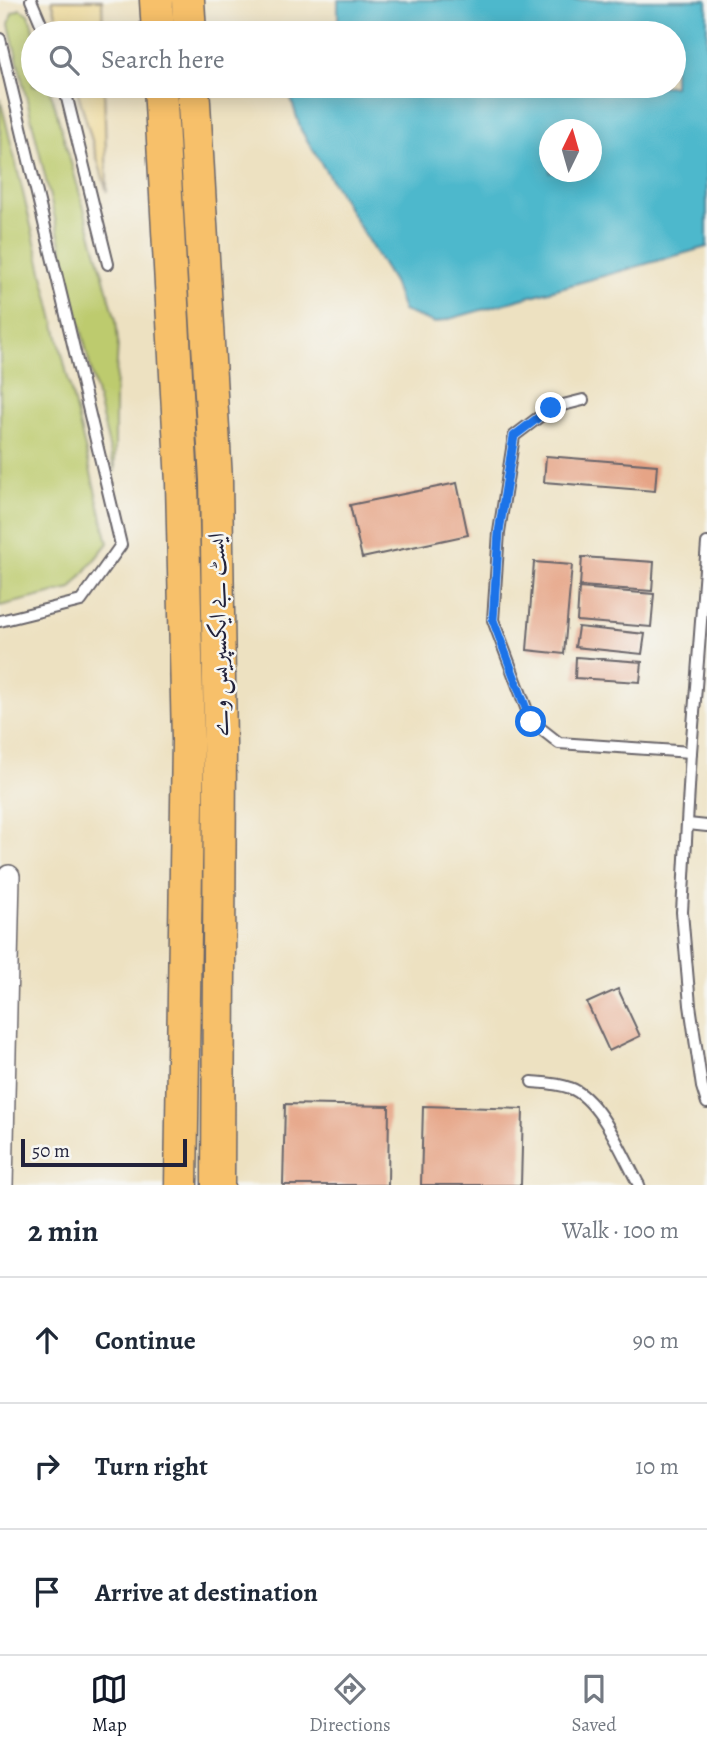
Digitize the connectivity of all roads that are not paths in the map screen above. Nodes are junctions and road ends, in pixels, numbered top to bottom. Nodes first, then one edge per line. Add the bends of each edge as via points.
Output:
1 (31, 0) edge
2 (156, 0) edge
3 (188, 0) edge
4 (40, 21) edge
5 (157, 21) edge
6 (189, 21) edge
7 (0, 39) edge
8 (67, 98) edge
9 (161, 98) edge
10 (194, 98) edge
11 (108, 264) dead end
12 (583, 400) dead end
13 (707, 543) edge
14 (0, 621) edge
15 (691, 752) junction
16 (688, 824) junction
17 (707, 826) edge
18 (9, 876) dead end
19 (532, 1082) dead end
20 (707, 1103) edge
21 (2, 1185) edge
22 (181, 1185) edge
23 (218, 1185) edge
24 (639, 1185) edge

1 - 4 lane
2 - 5 main road
3 - 6 main road
7 - 14 lane via 121,545 81,601
8 - 11 lane
9 - 22 main road, ایسٹ بے ایکسپریس وے via 182,483 187,727
10 - 23 main road, ایسٹ بے ایکسپریس وے via 216,480
12 - 15 lane via 551,408 514,436 499,532 493,620 531,722 559,743
13 - 15 lane
15 - 16 lane
16 - 17 lane
16 - 20 lane via 682,912 690,1005
18 - 21 street
19 - 24 lane via 572,1088 586,1098

